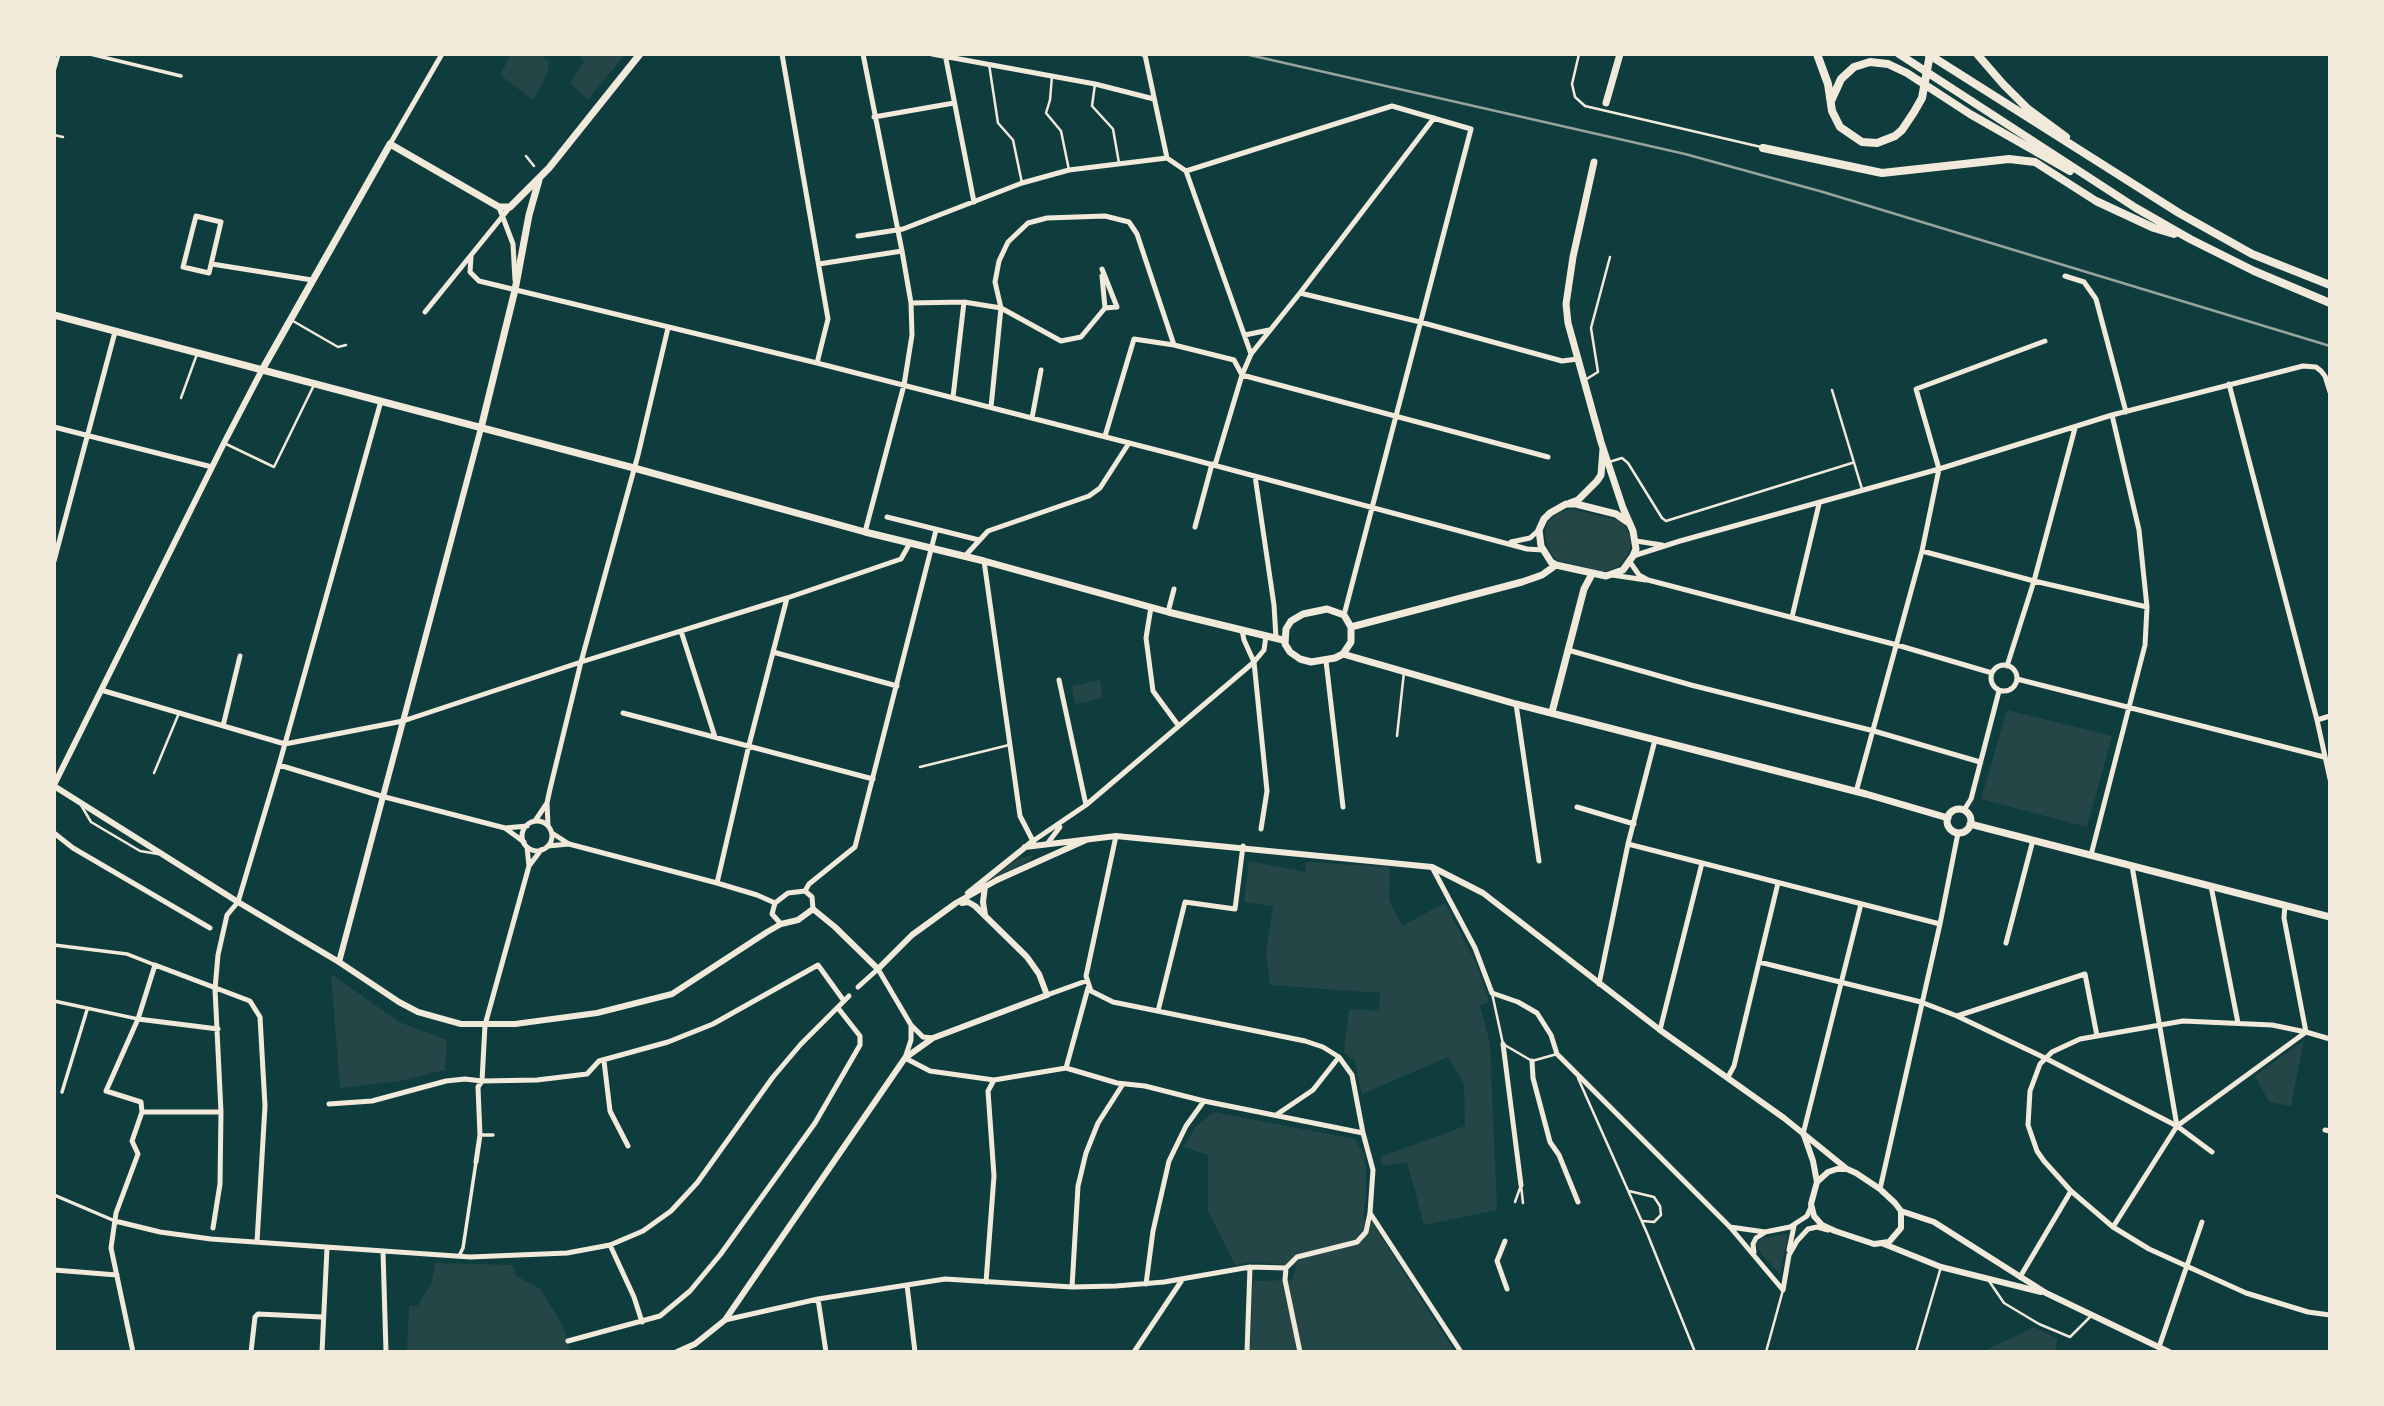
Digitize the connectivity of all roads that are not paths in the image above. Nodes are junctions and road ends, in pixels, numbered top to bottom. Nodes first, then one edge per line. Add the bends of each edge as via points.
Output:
1 (59, 54) edge
2 (90, 54) edge
3 (442, 54) edge
4 (640, 54) edge
5 (782, 54) edge
6 (863, 54) edge
7 (932, 54) edge
8 (1579, 54) edge
9 (1620, 54) edge
10 (1817, 54) edge
11 (1899, 54) edge
12 (1929, 54) edge
13 (1977, 54) edge
14 (1144, 55) edge
15 (945, 56) edge
16 (989, 64) junction
17 (54, 71) edge
18 (181, 76) dead end
19 (1052, 76) junction
20 (1095, 84) junction
21 (1154, 99) junction
22 (1831, 101) junction
23 (954, 103) junction
24 (1606, 103) dead end
25 (874, 117) junction
26 (1434, 118) junction
27 (54, 135) edge
28 (63, 137) dead end
29 (390, 144) junction
30 (1763, 148) joint
31 (526, 156) dead end
32 (1167, 158) junction
33 (1594, 162) dead end
34 (1119, 163) junction
35 (534, 166) dead end
36 (2108, 168) junction
37 (1069, 170) junction
38 (1186, 171) junction
39 (539, 179) junction
40 (1022, 183) junction
41 (974, 202) junction
42 (2136, 208) junction
43 (500, 211) junction
44 (898, 230) junction
45 (858, 236) dead end
46 (2190, 239) junction
47 (902, 251) junction
48 (471, 257) junction
49 (1610, 257) dead end
50 (212, 264) junction
51 (819, 264) junction
52 (2064, 276) dead end
53 (312, 281) junction
54 (2330, 285) edge
55 (516, 290) junction
56 (1300, 293) junction
57 (964, 302) junction
58 (911, 303) junction
59 (2330, 303) edge
60 (1001, 308) junction
61 (1105, 308) junction
62 (425, 312) dead end
63 (54, 316) edge
64 (289, 320) junction
65 (1420, 323) junction
66 (668, 328) junction
67 (1269, 330) junction
68 (115, 332) junction
69 (1245, 335) junction
70 (2045, 341) dead end
71 (346, 345) dead end
72 (1174, 345) junction
73 (197, 354) junction
74 (1251, 354) junction
75 (2315, 358) dead end
76 (1578, 359) junction
77 (817, 363) junction
78 (2306, 366) junction
79 (262, 370) junction
80 (1041, 370) dead end
81 (1242, 375) junction
82 (2328, 376) edge
83 (1584, 381) junction
84 (314, 384) junction
85 (2229, 384) junction
86 (904, 385) junction
87 (1832, 390) dead end
88 (2330, 392) edge
89 (953, 397) junction
90 (181, 398) dead end
91 (381, 401) junction
92 (991, 407) junction
93 (2126, 412) junction
94 (2112, 415) junction
95 (1397, 417) junction
96 (1032, 418) junction
97 (54, 427) edge
98 (481, 428) junction
99 (2075, 428) junction
100 (86, 436) junction
101 (1105, 436) junction
102 (224, 443) junction
103 (1129, 443) junction
104 (1603, 447) junction
105 (1548, 457) dead end
106 (1609, 462) junction
107 (1852, 463) junction
108 (1214, 465) junction
109 (212, 467) junction
110 (634, 468) junction
111 (1939, 470) junction
112 (1255, 476) junction
113 (1863, 492) junction
114 (1566, 504) junction
115 (1819, 504) junction
116 (1373, 507) junction
117 (887, 517) dead end
118 (1629, 523) junction
119 (1195, 527) dead end
120 (936, 530) junction
121 (1539, 530) junction
122 (865, 532) junction
123 (979, 540) junction
124 (1636, 541) junction
125 (910, 543) junction
126 (1508, 543) junction
127 (1665, 546) junction
128 (933, 549) junction
129 (1543, 550) junction
130 (1922, 551) junction
131 (965, 556) junction
132 (1632, 559) junction
133 (54, 561) edge
134 (984, 561) junction
135 (1556, 565) junction
136 (1592, 574) junction
137 (1612, 575) junction
138 (1648, 580) junction
139 (2034, 581) junction
140 (1174, 589) dead end
141 (787, 598) junction
142 (1152, 607) junction
143 (2147, 607) junction
144 (1168, 612) junction
145 (1344, 615) junction
146 (1792, 617) junction
147 (1351, 627) junction
148 (1242, 630) junction
149 (681, 631) junction
150 (1266, 636) junction
151 (1280, 639) junction
152 (1897, 645) junction
153 (1568, 650) junction
154 (773, 652) junction
155 (1343, 654) junction
156 (240, 656) dead end
157 (1326, 661) junction
158 (581, 662) junction
159 (1254, 662) junction
160 (2007, 666) junction
161 (1404, 672) junction
162 (1992, 673) junction
163 (2017, 679) junction
164 (1059, 680) dead end
165 (897, 686) junction
166 (101, 690) junction
167 (1999, 691) junction
168 (1516, 704) junction
169 (2131, 707) junction
170 (1552, 712) junction
171 (180, 713) junction
172 (623, 713) dead end
173 (2330, 716) edge
174 (2317, 720) junction
175 (403, 721) junction
176 (1178, 725) junction
177 (223, 726) junction
178 (1874, 731) junction
179 (1397, 736) dead end
180 (715, 737) junction
181 (1655, 740) junction
182 (285, 744) junction
183 (749, 745) junction
184 (1009, 745) junction
185 (2324, 757) junction
186 (1980, 762) junction
187 (279, 765) junction
188 (920, 767) dead end
189 (154, 773) dead end
190 (873, 779) junction
191 (2330, 779) edge
192 (54, 786) edge
193 (1856, 792) junction
194 (381, 796) junction
195 (547, 803) junction
196 (1086, 805) junction
197 (1343, 807) dead end
198 (1577, 807) dead end
199 (1964, 810) junction
200 (1948, 818) junction
201 (1066, 820) junction
202 (535, 821) junction
203 (1634, 824) junction
204 (1970, 824) junction
205 (527, 825) junction
206 (548, 825) junction
207 (505, 828) junction
208 (1261, 829) dead end
209 (54, 833) edge
210 (552, 833) junction
211 (1958, 833) junction
212 (1116, 836) junction
213 (1086, 840) junction
214 (2033, 840) junction
215 (1033, 841) junction
216 (525, 844) junction
217 (569, 844) junction
218 (1628, 844) junction
219 (548, 846) junction
220 (1046, 846) junction
221 (1243, 846) junction
222 (1026, 847) junction
223 (541, 850) junction
224 (2091, 855) junction
225 (1539, 861) dead end
226 (1036, 863) junction
227 (1702, 863) junction
228 (529, 866) junction
229 (2132, 866) junction
230 (1432, 867) junction
231 (717, 883) junction
232 (1778, 883) junction
233 (985, 886) junction
234 (2211, 886) junction
235 (806, 891) junction
236 (238, 902) junction
237 (775, 903) junction
238 (956, 903) junction
239 (1861, 904) junction
240 (2285, 905) junction
241 (813, 909) junction
242 (985, 915) junction
243 (2330, 917) edge
244 (781, 924) junction
245 (1940, 924) junction
246 (210, 928) dead end
247 (2006, 943) dead end
248 (54, 945) edge
249 (339, 962) junction
250 (1759, 962) junction
251 (155, 965) junction
252 (878, 969) junction
253 (1086, 981) junction
254 (1841, 982) junction
255 (1600, 984) junction
256 (858, 988) dead end
257 (1088, 988) junction
258 (215, 989) junction
259 (1492, 993) junction
260 (1047, 995) junction
261 (54, 1001) edge
262 (1922, 1002) junction
263 (838, 1008) junction
264 (87, 1010) junction
265 (1158, 1011) junction
266 (1957, 1016) junction
267 (138, 1019) junction
268 (2238, 1023) junction
269 (485, 1025) junction
270 (911, 1025) junction
271 (2161, 1025) junction
272 (218, 1029) junction
273 (1660, 1030) junction
274 (2306, 1032) junction
275 (2097, 1036) junction
276 (933, 1038) junction
277 (2330, 1038) edge
278 (1503, 1044) junction
279 (1557, 1054) junction
280 (1339, 1057) junction
281 (905, 1058) junction
282 (2046, 1058) junction
283 (604, 1061) junction
284 (1532, 1061) junction
285 (1066, 1068) junction
286 (1576, 1074) junction
287 (1728, 1077) junction
288 (994, 1080) junction
289 (482, 1082) junction
290 (1123, 1084) junction
291 (62, 1092) dead end
292 (1204, 1101) junction
293 (329, 1104) dead end
294 (142, 1112) junction
295 (221, 1112) junction
296 (1276, 1115) junction
297 (2177, 1126) junction
298 (1363, 1133) junction
299 (1803, 1134) junction
300 (480, 1135) junction
301 (492, 1135) dead end
302 (628, 1146) dead end
303 (2212, 1152) dead end
304 (476, 1162) joint
305 (1847, 1169) junction
306 (1817, 1182) junction
307 (1521, 1185) junction
308 (1880, 1189) junction
309 (1629, 1191) junction
310 (2071, 1192) junction
311 (54, 1195) edge
312 (1515, 1202) dead end
313 (1578, 1202) dead end
314 (1524, 1203) dead end
315 (1811, 1204) junction
316 (1900, 1211) junction
317 (1370, 1213) junction
318 (115, 1221) junction
319 (1642, 1221) junction
320 (2202, 1222) dead end
321 (1794, 1226) junction
322 (1730, 1227) junction
323 (2113, 1227) junction
324 (1835, 1231) junction
325 (1765, 1232) junction
326 (212, 1234) junction
327 (1504, 1241) dead end
328 (257, 1242) junction
329 (1884, 1244) junction
330 (610, 1245) junction
331 (327, 1248) junction
332 (383, 1251) junction
333 (1754, 1252) junction
334 (1789, 1255) junction
335 (459, 1256) junction
336 (2186, 1266) junction
337 (1250, 1267) junction
338 (1941, 1267) junction
339 (1286, 1268) junction
340 (54, 1270) edge
341 (117, 1275) junction
342 (2020, 1277) junction
343 (1988, 1279) junction
344 (1182, 1280) junction
345 (986, 1282) junction
346 (907, 1284) junction
347 (1146, 1284) junction
348 (1072, 1287) junction
349 (1507, 1289) dead end
350 (1783, 1290) junction
351 (2046, 1293) junction
352 (818, 1299) junction
353 (2091, 1315) junction
354 (2330, 1315) edge
355 (321, 1317) junction
356 (725, 1320) junction
357 (642, 1322) junction
358 (568, 1341) dead end
359 (2159, 1347) junction
360 (133, 1352) edge
361 (251, 1352) edge
362 (322, 1352) edge
363 (386, 1352) edge
364 (677, 1352) edge
365 (826, 1352) edge
366 (915, 1352) edge
367 (1134, 1352) edge
368 (1247, 1352) edge
369 (1300, 1352) edge
370 (1461, 1352) edge
371 (1695, 1352) edge
372 (1766, 1352) edge
373 (1916, 1352) edge
374 (2169, 1352) edge

1 - 17 street
2 - 18 street
3 - 29 street
4 - 39 main road
5 - 51 street
6 - 25 street
7 - 15 street
8 - 30 lane via 1572,83 1575,97 1585,106
9 - 24 main road
10 - 22 highway
11 - 42 highway
12 - 22 highway via 1922,98 1908,124 1895,136 1877,143 1855,139 1835,120
12 - 36 highway
13 - 36 highway via 2028,109
14 - 21 street
15 - 16 street
15 - 23 street
16 - 19 street
16 - 40 lane via 998,123 1013,140
19 - 20 street
19 - 37 lane via 1046,113 1061,131
20 - 21 street
20 - 34 lane via 1092,106 1113,129
21 - 32 street
22 - 42 highway via 1841,79 1854,67 1879,62 1907,73
23 - 25 street
23 - 41 street
25 - 44 street
26 - 38 street via 1392,106
26 - 56 street
26 - 65 street via 1471,128
27 - 28 lane
29 - 43 main road
29 - 53 main road
30 - 46 highway via 1867,172 1899,173 2009,159 2035,162 2096,201
31 - 35 lane
32 - 34 street
32 - 38 street
33 - 76 main road via 1567,286 1569,323
34 - 37 street
36 - 54 highway via 2252,254
37 - 40 street
38 - 69 street
39 - 43 main road
39 - 55 main road
40 - 41 street
41 - 44 street
42 - 46 highway
43 - 48 street
43 - 55 street via 513,244
44 - 45 street
44 - 47 street
46 - 59 highway
47 - 51 street
47 - 58 street
48 - 55 street via 470,272 479,281
48 - 62 street
49 - 83 lane via 1591,328 1598,372
50 - 50 street via 220,222 196,216 183,267 209,273
50 - 53 street
51 - 77 street via 828,319
52 - 93 street via 2084,282 2096,299
53 - 64 main road
55 - 66 street
55 - 98 main road
56 - 65 street
56 - 67 street
57 - 58 street
57 - 60 street
57 - 89 street
58 - 86 street via 912,335
60 - 61 street via 1061,341 1082,337
60 - 72 street via 995,282 999,261 1008,242 1028,223 1105,216 1129,222 1137,234
60 - 92 street
61 - 61 street via 1117,307 1102,270 1103,282
63 - 68 main road
64 - 71 lane via 338,346
64 - 79 main road
65 - 76 street via 1562,361
65 - 95 street
66 - 77 street
66 - 110 street
67 - 69 street
67 - 74 street
68 - 73 main road
68 - 100 street
69 - 74 street
70 - 111 street via 1916,389
72 - 81 street via 1234,360
72 - 101 street via 1135,339
73 - 79 main road
73 - 90 lane
74 - 81 street
75 - 78 street
76 - 83 main road
77 - 86 street
78 - 82 street
78 - 85 street
79 - 84 main road
79 - 102 street
80 - 96 street
81 - 95 street
81 - 108 street
82 - 88 street
83 - 104 main road
84 - 91 main road
84 - 102 lane via 274,467
85 - 93 street
85 - 174 street
86 - 89 street
86 - 122 street
87 - 107 lane
89 - 92 street
91 - 98 main road
91 - 182 street
92 - 96 street
93 - 94 street
94 - 99 street
94 - 143 street via 2139,530
95 - 105 street
95 - 116 street
96 - 101 street
97 - 100 street
98 - 110 main road
98 - 175 street
99 - 111 street
99 - 139 street
100 - 109 street
100 - 133 street
101 - 103 street
102 - 109 street
103 - 108 street
103 - 123 street via 1100,488 1089,496 988,531
104 - 106 main road
104 - 114 main road via 1601,475 1578,500
106 - 107 lane via 1622,458 1628,463 1667,521
106 - 118 main road
107 - 113 lane
108 - 112 street
108 - 119 street
109 - 166 street
110 - 122 main road
110 - 158 street
111 - 113 street
111 - 130 street
112 - 116 street
112 - 151 street
113 - 115 street
114 - 118 main road via 1616,514
114 - 121 main road via 1550,513
115 - 127 street
115 - 146 street
116 - 126 street
116 - 145 street
117 - 120 street
118 - 124 main road
120 - 123 street
120 - 128 street
121 - 126 street via 1530,538
121 - 129 main road
122 - 125 main road
123 - 131 street
124 - 127 street
124 - 132 main road
125 - 128 main road
125 - 141 street via 901,559
126 - 129 street
127 - 132 street
128 - 131 main road
128 - 165 street
129 - 135 main road
130 - 139 street
130 - 152 street
131 - 134 main road
132 - 137 main road
132 - 138 street via 1639,575
134 - 142 main road
134 - 184 street
135 - 136 main road
135 - 147 main road via 1521,582
136 - 137 main road
136 - 153 main road
137 - 138 street
138 - 146 street
139 - 143 street
139 - 160 street
140 - 144 street
141 - 149 street
141 - 154 street
142 - 144 main road
142 - 176 street via 1146,638 1153,691
143 - 169 street via 2145,646
144 - 148 main road
145 - 147 main road
145 - 151 main road via 1326,609 1303,614 1291,621
146 - 152 street
147 - 155 main road via 1351,642
148 - 150 main road
148 - 159 street
149 - 158 street
149 - 180 street
150 - 151 main road
150 - 159 street via 1264,650
151 - 157 main road via 1300,659
152 - 162 street
152 - 178 street
153 - 170 main road
153 - 178 street
154 - 165 street
154 - 183 street
155 - 157 main road
155 - 161 main road
156 - 177 street
157 - 197 street
158 - 175 street
158 - 195 street
159 - 176 street
159 - 208 street via 1267,791
160 - 162 street
160 - 163 street via 2015,670
161 - 168 main road
161 - 179 lane
162 - 167 street
163 - 167 street via 2011,689
163 - 169 street
164 - 196 street
165 - 190 street
166 - 171 street
166 - 192 street
167 - 186 street
168 - 170 main road
168 - 225 street
169 - 185 street
169 - 224 street
170 - 181 main road
171 - 177 street
171 - 189 lane
172 - 180 street
173 - 174 street
174 - 185 street
175 - 182 street
175 - 194 street
176 - 196 street
177 - 182 street
178 - 186 street
178 - 193 street
180 - 183 street
181 - 193 main road
181 - 203 street
182 - 187 street
183 - 190 street
183 - 231 street
184 - 188 lane
184 - 215 street via 1020,816
185 - 191 street
186 - 199 street
187 - 194 street
187 - 236 street
190 - 235 street via 855,847
192 - 236 street
193 - 200 main road
194 - 207 street
194 - 249 street
195 - 202 street
195 - 206 street
196 - 201 street
198 - 203 street
199 - 200 main road via 1956,810
199 - 204 main road
200 - 211 main road via 1951,829
201 - 215 street
201 - 220 street
202 - 205 street
202 - 206 street
203 - 218 street
204 - 211 main road
204 - 214 main road
205 - 207 street
205 - 216 street
206 - 210 street
207 - 216 street
209 - 246 street
210 - 217 street
210 - 219 street
211 - 245 street
212 - 213 street
212 - 221 street
212 - 253 street
213 - 220 street
213 - 226 street
214 - 224 main road
214 - 247 street
215 - 222 street
216 - 223 street
216 - 228 street
217 - 219 street
217 - 231 street
218 - 227 street
218 - 255 street
219 - 223 street
220 - 222 street
220 - 226 street
221 - 230 street
221 - 265 street via 1235,909 1185,902
222 - 238 street
223 - 228 street
224 - 229 main road
226 - 233 street
227 - 232 street
227 - 273 street
228 - 269 street
229 - 234 main road
229 - 271 street
230 - 255 street via 1483,893
230 - 259 street via 1475,948
231 - 237 street
232 - 239 street
232 - 250 street
233 - 238 street
233 - 242 street
234 - 240 main road
234 - 268 street
235 - 237 street via 788,893
235 - 241 street
236 - 249 street
236 - 258 street via 227,915
237 - 244 street via 772,914
238 - 242 street via 972,904
238 - 252 street via 912,934
239 - 245 street
239 - 254 street
240 - 243 main road
240 - 274 street
241 - 244 street via 798,920
241 - 252 street
242 - 260 street via 1034,966
244 - 269 street via 672,994 597,1013
245 - 262 street
248 - 251 street via 127,954
249 - 269 street via 418,1013
250 - 254 street
250 - 287 street
251 - 258 street
251 - 267 street
252 - 256 street
252 - 270 street
253 - 257 street
253 - 260 street
254 - 262 street
254 - 299 street
255 - 273 street
257 - 265 street via 1113,1002
257 - 285 street
258 - 272 street
258 - 328 street via 250,1001 260,1017 265,1105
259 - 278 lane
259 - 279 street via 1536,1013
260 - 276 street
261 - 264 street
262 - 266 street
262 - 308 street
263 - 283 street via 846,999 818,965 713,1024
263 - 330 street via 773,1077 697,1183 671,1211 643,1231
263 - 357 street via 860,1036 860,1045 815,1123 690,1291 660,1316
264 - 267 street
264 - 291 street
265 - 280 street via 1305,1041
266 - 275 street via 2085,974
266 - 282 street
267 - 272 street
267 - 294 street via 106,1091 141,1102
268 - 271 street
268 - 274 street
269 - 289 street
270 - 276 street via 923,1037
270 - 281 street
271 - 275 street
271 - 297 street
272 - 295 street
273 - 287 street
274 - 277 street
274 - 297 street
275 - 282 street via 2080,1039
276 - 281 street
278 - 284 lane
278 - 307 street
279 - 284 lane
279 - 286 street
280 - 296 street via 1313,1090
280 - 298 street via 1352,1075
281 - 288 street via 930,1070
281 - 356 street
282 - 297 street
282 - 310 street via 2030,1091 2028,1125 2038,1151
283 - 289 street via 587,1073
283 - 302 street via 611,1111
284 - 313 street via 1550,1142
285 - 288 street
285 - 290 street
286 - 309 lane
286 - 322 street
287 - 299 street
288 - 345 street via 988,1091 994,1176
289 - 293 street via 455,1080 372,1101
289 - 300 street via 478,1087
290 - 292 street
290 - 348 street via 1098,1123 1086,1153 1078,1186
292 - 296 street
292 - 347 street via 1169,1161
294 - 295 street
294 - 318 street via 132,1141 138,1154
295 - 326 street via 220,1184
296 - 298 street
297 - 303 street
297 - 323 street
298 - 317 street via 1373,1170
299 - 305 street
299 - 306 street
300 - 301 street
300 - 304 street
304 - 335 street
305 - 306 street via 1828,1172
305 - 308 street
306 - 315 street
307 - 312 lane
307 - 314 lane
308 - 316 street
309 - 319 lane
309 - 319 lane via 1654,1197 1660,1206 1661,1215 1654,1222
310 - 323 street
310 - 342 street
311 - 318 street
315 - 321 street via 1807,1216
315 - 324 street via 1814,1216
316 - 329 street via 1901,1228
316 - 342 street via 1934,1222
317 - 339 street via 1366,1233 1357,1242 1297,1257
317 - 370 street
318 - 326 street via 160,1232
318 - 341 street via 111,1248
319 - 371 lane
320 - 336 street
321 - 325 street
321 - 334 street
322 - 325 street
322 - 333 street
323 - 336 street
324 - 329 street
324 - 334 street via 1808,1229
325 - 333 street via 1756,1238
326 - 328 street
327 - 349 street via 1497,1261
328 - 331 street
329 - 338 street
330 - 335 street via 567,1253
330 - 357 street
331 - 332 street
331 - 355 street
332 - 335 street
332 - 363 street
333 - 350 street
334 - 350 street
336 - 354 street via 2268,1301
336 - 359 street
337 - 339 street
337 - 344 street
337 - 368 street
338 - 343 street
338 - 373 lane
339 - 369 street
340 - 341 street
341 - 360 street
342 - 351 street
343 - 351 street
343 - 353 lane via 2004,1303 2070,1336
344 - 347 street
344 - 367 street
345 - 346 street via 944,1279
345 - 348 street
346 - 352 street
346 - 366 street
347 - 348 street
350 - 372 lane
351 - 353 street
352 - 356 street
352 - 365 street
353 - 359 street
355 - 361 street via 258,1314
355 - 362 street
356 - 364 street
357 - 358 street
359 - 374 street

